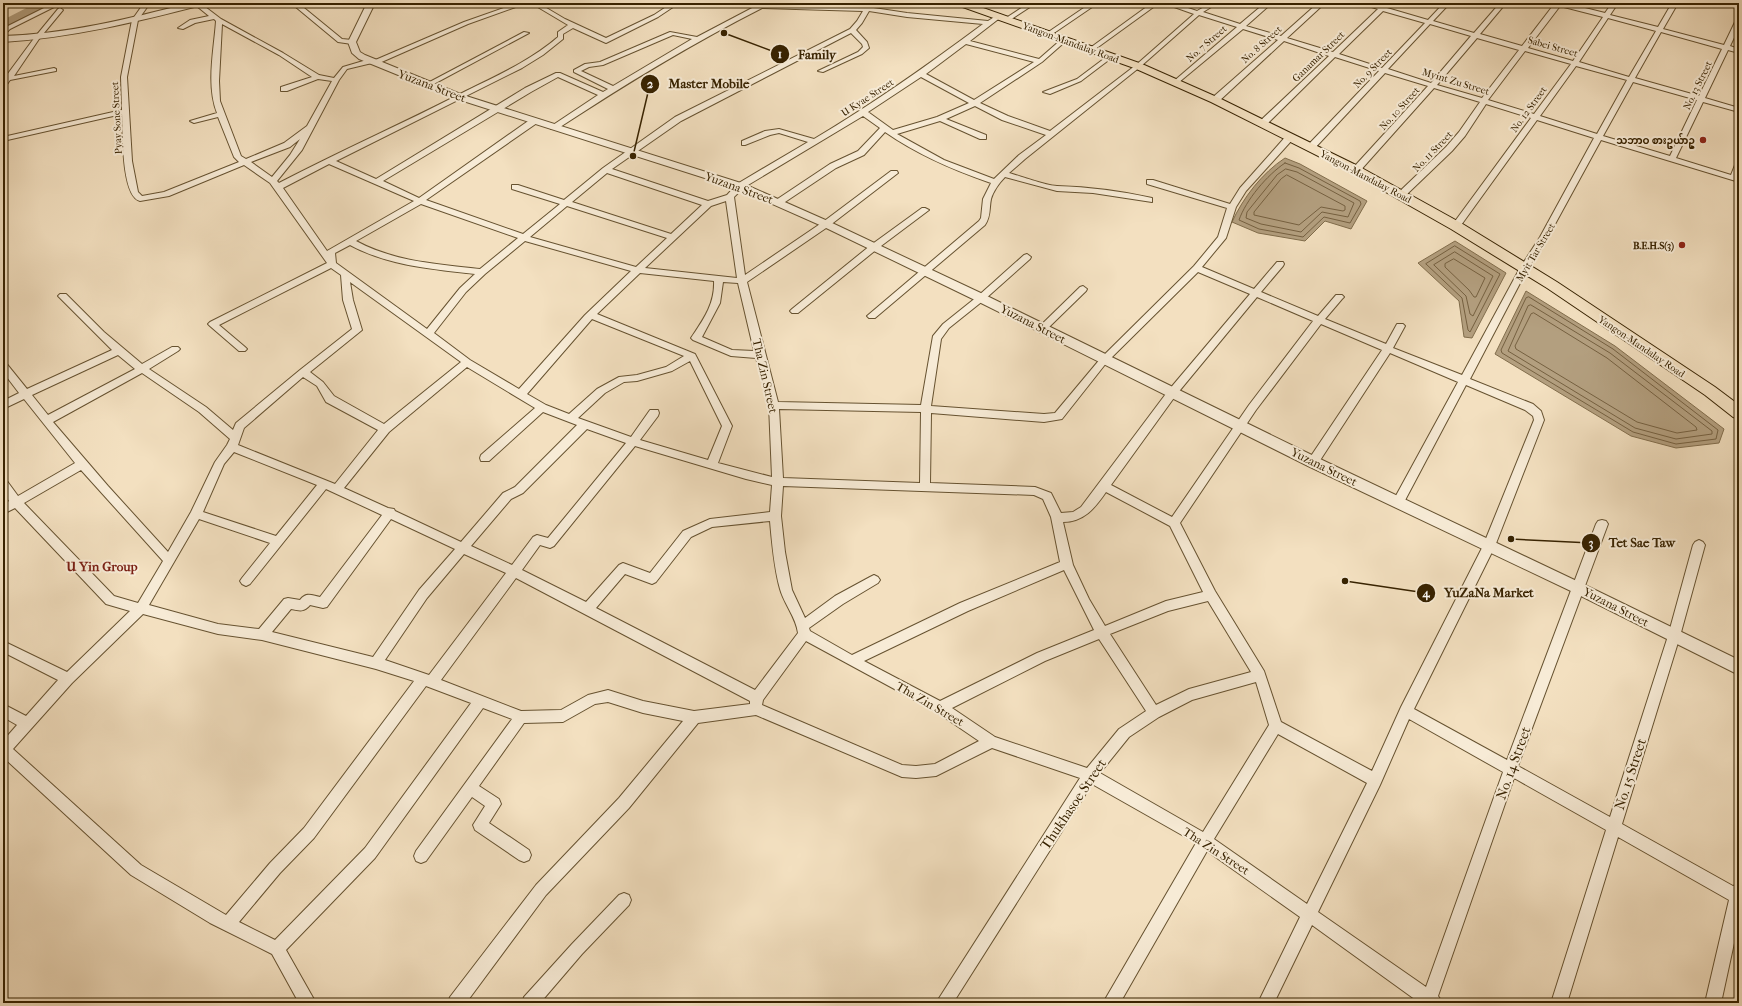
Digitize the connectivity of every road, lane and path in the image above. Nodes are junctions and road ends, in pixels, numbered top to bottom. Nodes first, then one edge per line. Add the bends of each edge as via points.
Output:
1 (59, 3) edge
2 (147, 3) edge
3 (197, 3) edge
4 (294, 3) edge
5 (371, 3) edge
6 (524, 3) edge
7 (534, 3) edge
8 (676, 3) edge
9 (737, 3) edge
10 (843, 3) edge
11 (1033, 3) edge
12 (1095, 3) edge
13 (1156, 3) edge
14 (1166, 3) edge
15 (1215, 3) edge
16 (1269, 3) edge
17 (1322, 3) edge
18 (1362, 3) edge
19 (1388, 3) edge
20 (1447, 3) edge
21 (1503, 3) edge
22 (1559, 3) edge
23 (1615, 3) edge
24 (1675, 3) edge
25 (970, 4) edge
26 (764, 5) edge
27 (836, 7) junction
28 (867, 8) junction
29 (1382, 9) junction
30 (60, 10) dead end
31 (1198, 13) junction
32 (1606, 16) junction
33 (217, 18) junction
34 (1004, 18) junction
35 (135, 20) junction
36 (1739, 20) edge
37 (1430, 22) junction
38 (988, 23) junction
39 (573, 25) junction
40 (1241, 26) junction
41 (181, 28) dead end
42 (852, 30) junction
43 (1659, 31) junction
44 (526, 33) dead end
45 (3, 34) edge
46 (1049, 34) junction
47 (1476, 34) junction
48 (37, 38) junction
49 (1282, 38) junction
50 (3, 39) edge
51 (699, 39) junction
52 (1065, 39) junction
53 (966, 42) junction
54 (354, 48) junction
55 (1726, 48) junction
56 (1092, 49) junction
57 (1525, 49) junction
58 (1739, 51) edge
59 (1334, 54) junction
60 (1111, 56) junction
61 (1040, 61) junction
62 (372, 62) junction
63 (1575, 63) junction
64 (1138, 66) junction
65 (345, 68) junction
66 (54, 70) dead end
67 (1385, 70) junction
68 (822, 72) dead end
69 (921, 74) junction
70 (6, 76) edge
71 (317, 77) junction
72 (1631, 79) junction
73 (336, 80) junction
74 (1176, 82) junction
75 (428, 85) junction
76 (1433, 85) junction
77 (3, 86) edge
78 (284, 89) dead end
79 (614, 89) junction
80 (1048, 92) dead end
81 (603, 95) junction
82 (460, 97) junction
83 (1701, 99) junction
84 (1215, 100) junction
85 (1484, 100) junction
86 (974, 104) junction
87 (497, 109) junction
88 (1739, 110) edge
89 (126, 111) junction
90 (863, 112) junction
91 (221, 114) junction
92 (1535, 116) junction
93 (940, 119) junction
94 (194, 121) dead end
95 (534, 121) junction
96 (1262, 124) junction
97 (310, 128) junction
98 (554, 128) junction
99 (884, 128) junction
100 (892, 133) junction
101 (1051, 134) junction
102 (1599, 136) junction
103 (983, 137) dead end
104 (1290, 137) junction
105 (3, 139) edge
106 (815, 142) junction
107 (745, 143) dead end
108 (1311, 147) junction
109 (632, 152) junction
110 (1672, 159) junction
111 (328, 160) junction
112 (244, 162) junction
113 (1739, 165) edge
114 (606, 170) junction
115 (1356, 170) junction
116 (894, 173) dead end
117 (1003, 174) junction
118 (1736, 179) edge
119 (376, 182) junction
120 (996, 182) junction
121 (1150, 182) dead end
122 (276, 184) junction
123 (740, 186) junction
124 (515, 187) dead end
125 (1402, 195) junction
126 (730, 197) junction
127 (1148, 200) dead end
128 (420, 201) junction
129 (778, 202) junction
130 (566, 203) junction
131 (708, 204) junction
132 (1232, 207) junction
133 (925, 210) dead end
134 (826, 224) junction
135 (1456, 226) junction
136 (522, 237) junction
137 (672, 237) junction
138 (348, 241) junction
139 (874, 247) junction
140 (1027, 257) dead end
141 (332, 264) junction
142 (1280, 264) dead end
143 (1196, 268) junction
144 (1524, 268) junction
145 (637, 270) junction
146 (482, 272) junction
147 (925, 272) junction
148 (344, 274) junction
149 (718, 279) junction
150 (742, 281) junction
151 (1083, 289) dead end
152 (1256, 293) junction
153 (63, 296) dead end
154 (1339, 297) dead end
155 (981, 298) junction
156 (795, 311) dead end
157 (591, 315) junction
158 (872, 316) dead end
159 (1319, 320) junction
160 (1400, 326) dead end
161 (1042, 329) junction
162 (428, 334) junction
163 (176, 349) dead end
164 (1388, 349) junction
165 (118, 350) junction
166 (242, 350) dead end
167 (760, 355) junction
168 (692, 356) junction
169 (1104, 360) junction
170 (467, 362) junction
171 (3, 365) edge
172 (142, 369) junction
173 (303, 372) junction
174 (1464, 381) junction
175 (1172, 393) junction
176 (26, 394) junction
177 (520, 395) junction
178 (3, 405) edge
179 (774, 405) junction
180 (542, 408) junction
181 (926, 409) junction
182 (654, 413) dead end
183 (1739, 413) edge
184 (570, 419) junction
185 (46, 421) junction
186 (584, 424) junction
187 (1239, 426) junction
188 (385, 429) junction
189 (233, 442) junction
190 (633, 442) junction
191 (485, 458) dead end
192 (1312, 462) junction
193 (83, 464) junction
194 (712, 464) junction
195 (778, 482) junction
196 (3, 484) edge
197 (324, 484) junction
198 (925, 486) junction
199 (1104, 486) junction
200 (337, 489) junction
201 (16, 502) junction
202 (1398, 502) junction
203 (3, 510) edge
204 (390, 512) junction
205 (196, 514) junction
206 (775, 516) junction
207 (1057, 517) junction
208 (1174, 524) junction
209 (1602, 524) dead end
210 (278, 541) junction
211 (1699, 545) dead end
212 (1489, 546) junction
213 (462, 547) junction
214 (169, 560) junction
215 (1067, 564) junction
216 (514, 572) junction
217 (874, 580) dead end
218 (246, 581) dead end
219 (1578, 588) junction
220 (1211, 595) junction
221 (142, 607) junction
222 (588, 608) junction
223 (804, 630) junction
224 (1103, 632) junction
225 (262, 636) junction
226 (1674, 636) junction
227 (3, 646) edge
228 (852, 661) junction
229 (376, 664) junction
230 (1739, 668) edge
231 (1260, 675) junction
232 (68, 679) junction
233 (427, 681) junction
234 (480, 701) junction
235 (756, 704) junction
236 (940, 707) junction
237 (3, 710) edge
238 (1406, 711) junction
239 (1154, 713) junction
240 (521, 717) junction
241 (694, 717) junction
242 (26, 723) junction
243 (1276, 726) junction
244 (991, 742) junction
245 (4, 749) edge
246 (1511, 768) junction
247 (1090, 775) junction
248 (1375, 780) junction
249 (471, 789) junction
250 (1613, 826) junction
251 (1205, 841) junction
252 (524, 855) dead end
253 (421, 856) dead end
254 (1738, 894) edge
255 (624, 900) dead end
256 (1310, 914) junction
257 (228, 924) junction
258 (277, 949) junction
259 (1431, 1002) edge
260 (308, 1003) edge
261 (456, 1003) edge
262 (530, 1003) edge
263 (944, 1003) edge
264 (1112, 1003) edge
265 (1266, 1003) edge
266 (1559, 1003) edge
267 (1713, 1003) edge

1 - 45 street via 8,28
2 - 35 street, Pyay Sone Street
3 - 33 street
3 - 35 street
4 - 54 street via 340,41
5 - 54 street
6 - 62 street via 466,23
7 - 39 street
8 - 39 street via 656,16 606,40
9 - 26 street
10 - 27 street
11 - 34 street, U Kyae Street
12 - 46 street
13 - 56 street
14 - 31 street, Myint Zu Street
15 - 31 street
16 - 40 street, No. 7 Street
17 - 49 street, No. 8 Street
18 - 29 street, Sabei Street
19 - 29 street, Ganamar Street
20 - 37 street, No. 9 Street
21 - 47 street, No. 10 Street
22 - 32 street
22 - 57 street, No. 11 Street
23 - 32 street, No. 12 Street
24 - 43 street, Myit Tar Street
25 - 34 main road, Yangon-Mandalay Road
26 - 27 street
26 - 51 street
27 - 28 street
28 - 38 street via 907,15
28 - 42 street via 860,22
29 - 37 street, Sabei Street
29 - 59 street, Ganamar Street
30 - 48 street
31 - 40 street, Myint Zu Street
31 - 64 street
32 - 43 street
32 - 63 street, No. 12 Street
33 - 41 street via 198,19
33 - 71 street
33 - 91 street via 215,81 216,100
34 - 38 street, U Kyae Street
34 - 46 main road, Yangon-Mandalay Road
35 - 48 street
35 - 89 street, Pyay Sone Street via 124,77
36 - 55 street, No. 13 Street
37 - 47 street, Sabei Street
37 - 67 street, No. 9 Street
38 - 53 street, U Kyae Street
39 - 82 street via 560,33 561,38 552,46 527,63
40 - 49 street, Myint Zu Street
40 - 74 street, No. 7 Street
42 - 68 street via 865,43 866,48
42 - 109 street via 678,119
43 - 55 street
43 - 72 street, Myit Tar Street
44 - 75 street
46 - 52 main road, Yangon-Mandalay Road
47 - 57 street, Sabei Street
47 - 76 street, No. 10 Street
48 - 50 street
48 - 70 street
49 - 59 street, Myint Zu Street
49 - 84 street, No. 8 Street
51 - 79 street
51 - 79 street via 672,33 606,62 576,70
52 - 56 main road, Yangon-Mandalay Road
52 - 61 street
53 - 61 street
53 - 69 street, U Kyae Street
54 - 62 street, Yuzana Street
54 - 65 street
55 - 58 street
55 - 83 street, No. 13 Street
56 - 60 main road, Yangon-Mandalay Road
57 - 63 street, Sabei Street
57 - 85 street, No. 11 Street
59 - 67 street, Myint Zu Street
59 - 96 street, Ganamar Street
60 - 64 main road, Yangon-Mandalay Road
60 - 80 street via 1079,80
61 - 86 street
62 - 65 street
62 - 75 street, Yuzana Street
63 - 72 street, Sabei Street
63 - 92 street, No. 12 Street
64 - 74 main road, Yangon-Mandalay Road
64 - 101 street
65 - 73 street
66 - 70 street
67 - 76 street, Myint Zu Street
67 - 108 street, No. 9 Street
69 - 86 street
69 - 90 street, U Kyae Street
70 - 77 street
71 - 73 street
71 - 78 street
72 - 83 street, Sabei Street
72 - 102 street, Myit Tar Street
73 - 97 street
74 - 84 main road, Yangon-Mandalay Road
75 - 82 street, Yuzana Street
76 - 85 street, Myint Zu Street
76 - 115 street, No. 10 Street
79 - 81 street
81 - 87 street via 558,74
81 - 98 street
82 - 87 street, Yuzana Street
82 - 111 street
83 - 88 street, Sabei Street
83 - 110 street, No. 13 Street
84 - 96 main road, Yangon-Mandalay Road
85 - 92 street, Myint Zu Street
85 - 125 street, No. 11 Street via 1454,144
86 - 93 street
86 - 101 street
87 - 95 street, Yuzana Street
87 - 119 street
89 - 105 street
89 - 112 street, Pyay Sone Street via 128,161 134,192 140,199 166,194
90 - 99 street
90 - 106 street, U Kyae Street
91 - 94 street
91 - 112 street via 236,152
92 - 102 street, Myint Zu Street
92 - 135 street, No. 12 Street
93 - 100 street
93 - 103 street
95 - 98 street, Yuzana Street
95 - 128 street
96 - 104 main road, Yangon-Mandalay Road
97 - 112 street via 287,145
97 - 122 street
98 - 109 street, Yuzana Street
99 - 100 street
99 - 129 street via 861,153 833,166
100 - 120 street via 942,163
101 - 117 street
102 - 110 street, Myint Zu Street
102 - 144 street, Myit Tar Street via 1544,238
104 - 108 main road, Yangon-Mandalay Road
104 - 132 street via 1243,190
106 - 107 street via 779,131
106 - 123 street, U Kyae Street
108 - 115 main road, Yangon-Mandalay Road
109 - 114 street
109 - 123 street, Yuzana Street
110 - 118 street, Myint Zu Street
111 - 119 street
111 - 122 street
112 - 122 street
113 - 118 street
114 - 130 street
114 - 131 street
115 - 125 main road, Yangon-Mandalay Road
116 - 134 street
117 - 120 street
117 - 127 street via 1057,189 1102,191
119 - 128 street
120 - 147 street via 987,199 982,223
121 - 132 street
122 - 141 street
123 - 126 street, U Kyae Street
123 - 129 street, Yuzana Street
124 - 130 street
125 - 135 main road, Yangon-Mandalay Road
126 - 131 street
126 - 150 street, Tha Zin Street
128 - 136 street
128 - 138 street
129 - 134 street, Yuzana Street
130 - 136 street
130 - 137 street
131 - 137 street
132 - 143 street via 1222,238
133 - 139 street
134 - 139 street, Yuzana Street
134 - 150 street
135 - 144 main road, Yangon-Mandalay Road
136 - 145 street
136 - 146 street
137 - 145 street
138 - 141 street via 331,252
138 - 146 street via 365,251 392,260
139 - 147 street, Yuzana Street
139 - 156 street
140 - 155 street
141 - 148 street
141 - 166 street via 213,324
142 - 152 street
143 - 152 street
143 - 169 street
144 - 174 street, Myit Tar Street
144 - 183 main road, Yangon-Mandalay Road via 1710,391
145 - 149 street
145 - 157 street
146 - 162 street via 463,290
147 - 155 street, Yuzana Street
147 - 158 street
148 - 162 street
148 - 173 street via 357,330
149 - 150 street
149 - 167 street via 719,288 713,311 696,338 731,353
150 - 167 street, Tha Zin Street
151 - 161 street
152 - 159 street
152 - 175 street
153 - 165 street
154 - 159 street
155 - 161 street, Yuzana Street
155 - 181 street via 946,326 936,338
157 - 168 street
157 - 177 street
159 - 164 street
159 - 187 street
160 - 164 street
161 - 169 street, Yuzana Street
162 - 170 street
163 - 172 street
164 - 174 street
164 - 192 street
165 - 172 street
165 - 176 street
167 - 179 street, Tha Zin Street
168 - 184 street via 669,369 637,378 622,379 601,391
168 - 194 street via 727,426
169 - 175 street, Yuzana Street
169 - 181 street via 1058,416 1044,418
170 - 177 street
170 - 188 street
171 - 176 street
172 - 185 street
172 - 189 street via 224,425
173 - 188 street via 320,384 330,399
173 - 189 street via 240,426
174 - 202 street, Myit Tar Street
174 - 212 street via 1529,407 1537,414 1539,420
175 - 187 street, Yuzana Street
175 - 199 street
176 - 178 street
176 - 185 street
177 - 180 street
179 - 181 street
179 - 195 street, Tha Zin Street
180 - 184 street
180 - 191 street
181 - 198 street
182 - 190 street
184 - 186 street
185 - 193 street
186 - 190 street
186 - 213 street via 519,490 507,496
187 - 192 street, Yuzana Street
187 - 208 street
188 - 200 street
189 - 197 street
189 - 205 street via 220,462
190 - 194 street
190 - 216 street via 550,543 537,540
192 - 202 street, Yuzana Street
193 - 201 street
193 - 214 street
194 - 195 street
195 - 198 street
195 - 206 street, Tha Zin Street
196 - 201 street
197 - 200 street
197 - 210 street
198 - 207 street via 1035,491 1047,496
199 - 207 street via 1088,509 1076,517
199 - 208 street
200 - 204 street
201 - 203 street
201 - 221 street via 110,600
202 - 212 street, Yuzana Street
204 - 213 street
204 - 225 street via 323,603 308,599 302,606 288,603
205 - 210 street
205 - 214 street
206 - 222 street via 710,522 687,534 652,579 623,568
206 - 223 street, Tha Zin Street via 778,552 786,590
207 - 215 street
208 - 220 street
209 - 219 street, No. 14 Street
210 - 218 street
211 - 226 street, No. 15 Street
212 - 219 street, Yuzana Street
212 - 238 street
213 - 216 street
213 - 229 street via 423,594
214 - 221 street
215 - 224 street
215 - 228 street via 964,608
216 - 222 street
216 - 233 street
217 - 223 street via 839,600
219 - 226 street, Yuzana Street
219 - 246 street, No. 14 Street
220 - 224 street via 1166,606
220 - 231 street
221 - 225 street via 218,629
221 - 232 street
222 - 235 street
223 - 228 street, Tha Zin Street
223 - 235 street
224 - 236 street via 1040,658
224 - 239 street
225 - 229 street
226 - 230 street, Yuzana Street
226 - 250 street, No. 15 Street
227 - 232 street
228 - 236 street, Tha Zin Street
229 - 233 street
231 - 239 street, Thukhasoe Street via 1190,695
231 - 243 street
232 - 242 street
233 - 234 street
233 - 257 street via 309,832
234 - 240 street
234 - 258 street via 370,853
235 - 241 street
235 - 244 street via 902,771 936,770
236 - 244 street, Tha Zin Street
237 - 242 street
238 - 246 street
238 - 248 street
239 - 247 street, Thukhasoe Street via 1124,733
240 - 241 street via 563,716 592,699 608,696 643,707
240 - 249 street
241 - 261 street via 624,803 541,890
242 - 245 street
243 - 248 street
243 - 251 street
244 - 247 street, Tha Zin Street
245 - 257 street via 136,870
246 - 250 street
246 - 259 street, No. 14 Street
247 - 251 street, Tha Zin Street
247 - 263 street, Thukhasoe Street
248 - 256 street
249 - 252 street via 494,804 480,825
249 - 253 street
250 - 254 street
250 - 266 street, No. 15 Street
251 - 256 street, Tha Zin Street
251 - 264 street
254 - 267 street
255 - 262 street
256 - 259 street, Tha Zin Street
256 - 265 street
257 - 258 street
258 - 260 street

